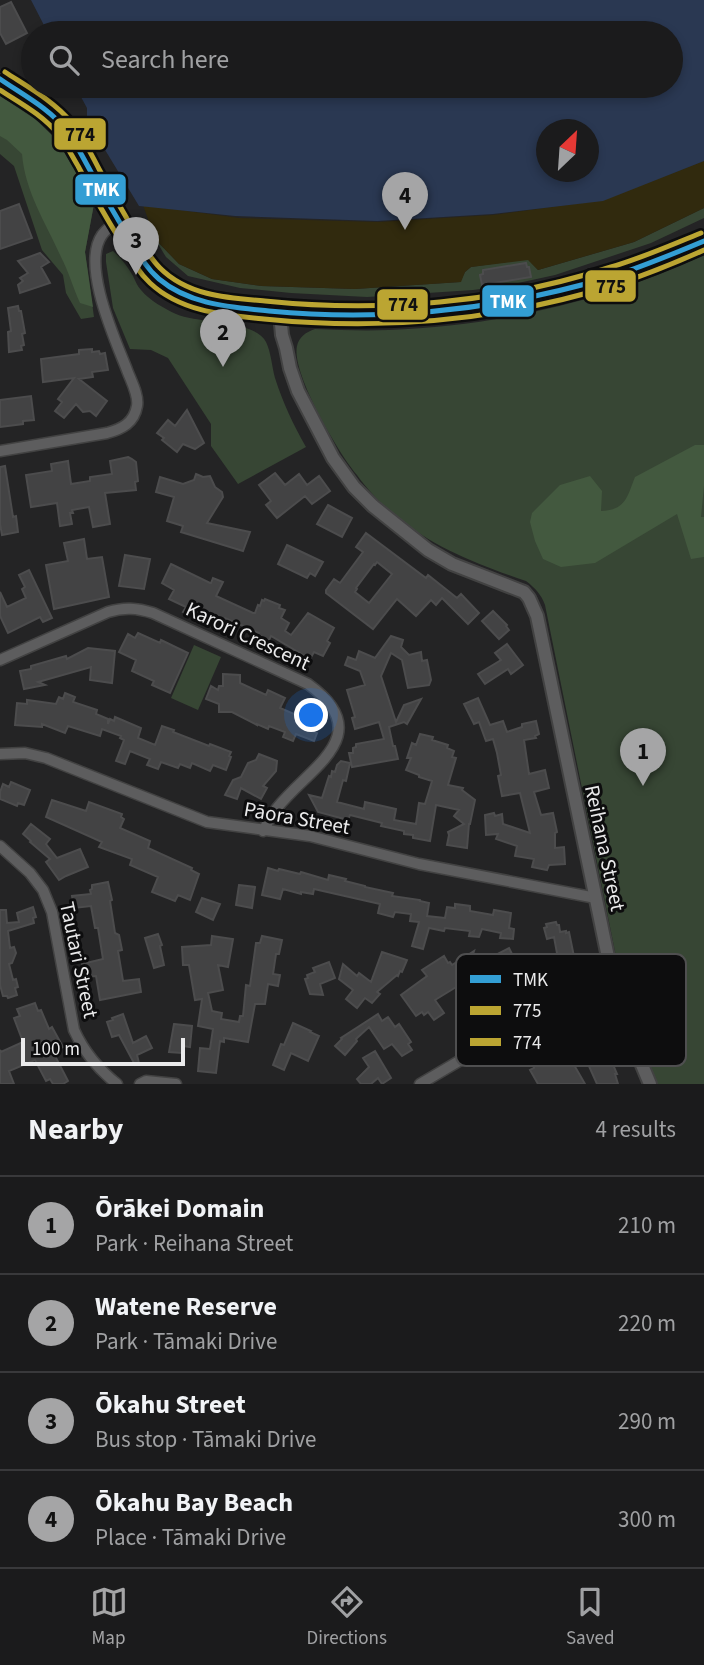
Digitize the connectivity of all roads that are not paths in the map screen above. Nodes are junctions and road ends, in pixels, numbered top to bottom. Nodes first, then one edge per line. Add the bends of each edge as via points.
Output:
1 (0, 79) edge
2 (21, 93) edge
3 (28, 98) edge
4 (118, 222) junction
5 (704, 241) edge
6 (286, 313) junction
7 (0, 452) edge
8 (0, 660) edge
9 (0, 754) edge
10 (263, 831) junction
11 (0, 846) edge
12 (596, 898) junction
13 (608, 954) edge
14 (456, 1063) edge
15 (642, 1066) edge
16 (117, 1084) edge
17 (140, 1084) edge
18 (176, 1084) edge
19 (420, 1084) edge
20 (650, 1084) edge

1 - 2 main road
3 - 4 main road via 66,130
4 - 6 main road via 152,272 179,294 211,304
4 - 7 street via 102,234 94,260 104,311 137,400 134,416 124,428 107,433
5 - 6 main road via 612,276 502,303 423,313
6 - 12 street, Reihana Street via 282,335 298,391 333,458 354,487 428,550 529,597 537,616
8 - 10 street, Karori Crescent via 108,612 134,608 308,684 330,705 338,721 338,737 331,752 277,808
9 - 10 street, Pāora Street via 46,758 207,822
10 - 12 street, Pāora Street via 310,836 419,864
11 - 16 street, Tautari Street via 43,890 52,912 78,1041
12 - 13 street, Reihana Street
14 - 19 street
15 - 20 street, Reihana Street
17 - 18 street

